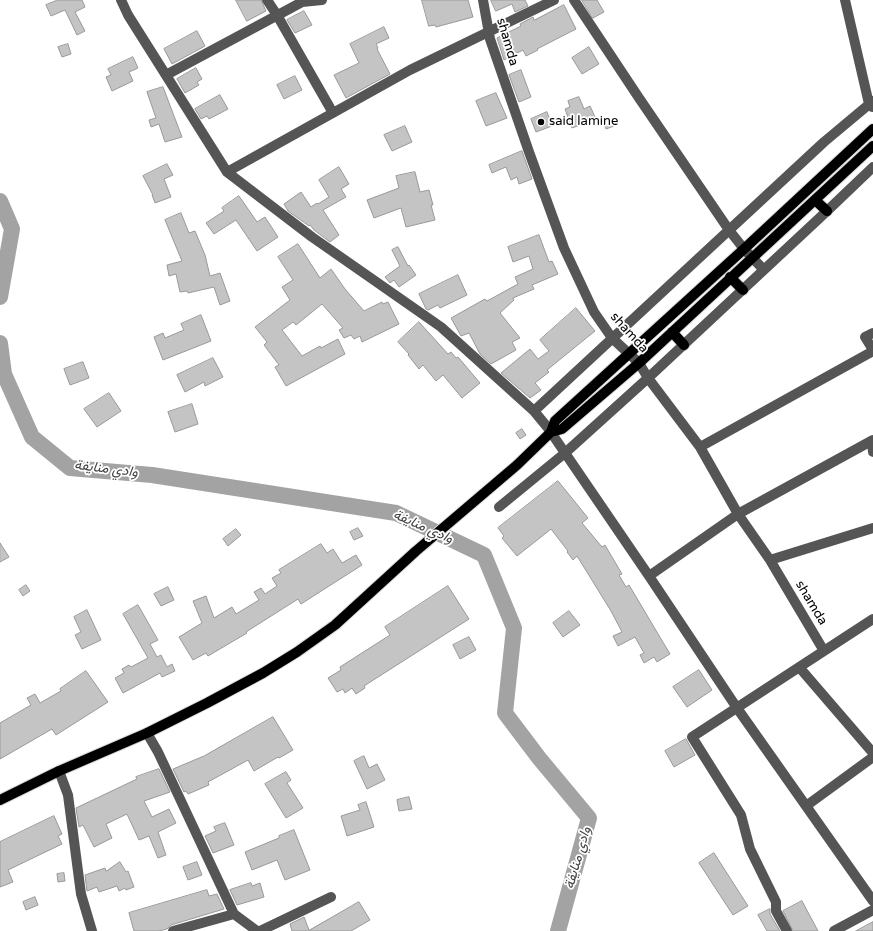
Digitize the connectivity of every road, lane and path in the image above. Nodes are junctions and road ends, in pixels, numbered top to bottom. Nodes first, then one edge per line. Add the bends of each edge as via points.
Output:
1 (121, 0) edge
2 (267, 0) edge
3 (322, 0) edge
4 (483, 0) edge
5 (554, 0) edge
6 (574, 0) edge
7 (845, 0) edge
8 (277, 15) junction
9 (489, 33) junction
10 (166, 75) junction
11 (872, 104) edge
12 (333, 113) junction
13 (873, 129) edge
14 (873, 146) edge
15 (873, 167) edge
16 (227, 172) junction
17 (815, 200) junction
18 (827, 211) junction
19 (729, 230) junction
20 (744, 249) junction
21 (752, 257) junction
22 (764, 270) junction
23 (730, 277) junction
24 (743, 290) junction
25 (672, 332) junction
26 (873, 333) edge
27 (612, 338) junction
28 (684, 344) junction
29 (873, 351) edge
30 (630, 353) junction
31 (639, 363) junction
32 (648, 378) junction
33 (534, 411) junction
34 (551, 432) junction
35 (872, 441) edge
36 (700, 447) junction
37 (873, 452) edge
38 (565, 453) junction
39 (499, 507) dead end
40 (738, 514) junction
41 (873, 528) edge
42 (770, 560) junction
43 (649, 576) junction
44 (873, 619) edge
45 (824, 651) junction
46 (799, 667) junction
47 (737, 708) junction
48 (147, 732) junction
49 (873, 752) edge
50 (873, 757) edge
51 (59, 771) junction
52 (0, 800) edge
53 (806, 806) junction
54 (332, 897) dead end
55 (873, 901) edge
56 (873, 910) edge
57 (234, 914) junction
58 (92, 931) edge
59 (173, 931) edge
60 (257, 931) edge
61 (260, 931) edge
62 (787, 931) edge
63 (834, 931) edge

1 - 10 street
2 - 8 street
3 - 8 street via 302,2
4 - 9 street, shamda
5 - 9 street
6 - 19 street
7 - 11 street
8 - 10 street
8 - 12 street
9 - 12 street via 410,70
9 - 27 street, shamda via 564,248 594,312
10 - 16 street
11 - 19 street via 824,142
12 - 16 street
13 - 20 main road
14 - 17 main road
15 - 18 street
16 - 33 street via 312,237 441,328
17 - 18 main road
17 - 21 main road
18 - 22 street
19 - 20 street
19 - 27 street
20 - 21 street
20 - 30 main road
21 - 22 street
21 - 23 main road
22 - 24 street
23 - 24 main road
23 - 25 main road
24 - 28 street
25 - 28 main road
25 - 31 main road
26 - 29 street via 865,337
27 - 30 street, shamda
27 - 33 street
28 - 32 street
29 - 36 street
30 - 31 street, shamda
30 - 34 main road via 555,421
31 - 32 street, shamda
31 - 34 main road via 562,429
32 - 36 street, shamda
32 - 38 street
33 - 34 street
34 - 38 street
34 - 48 main road via 335,625 297,652 233,690
35 - 37 street
35 - 40 street
36 - 40 street, shamda
38 - 39 street
38 - 43 street
40 - 42 street, shamda
40 - 43 street
41 - 42 street
42 - 45 street, shamda
43 - 47 street
44 - 45 street
45 - 46 street
46 - 47 street
46 - 49 street
47 - 53 street
47 - 62 street via 692,737 742,815 750,849
48 - 51 main road
48 - 57 street
50 - 53 street
51 - 52 main road
51 - 58 street via 68,795 80,894
53 - 55 street
54 - 61 street
56 - 63 street
57 - 59 street
57 - 60 street

